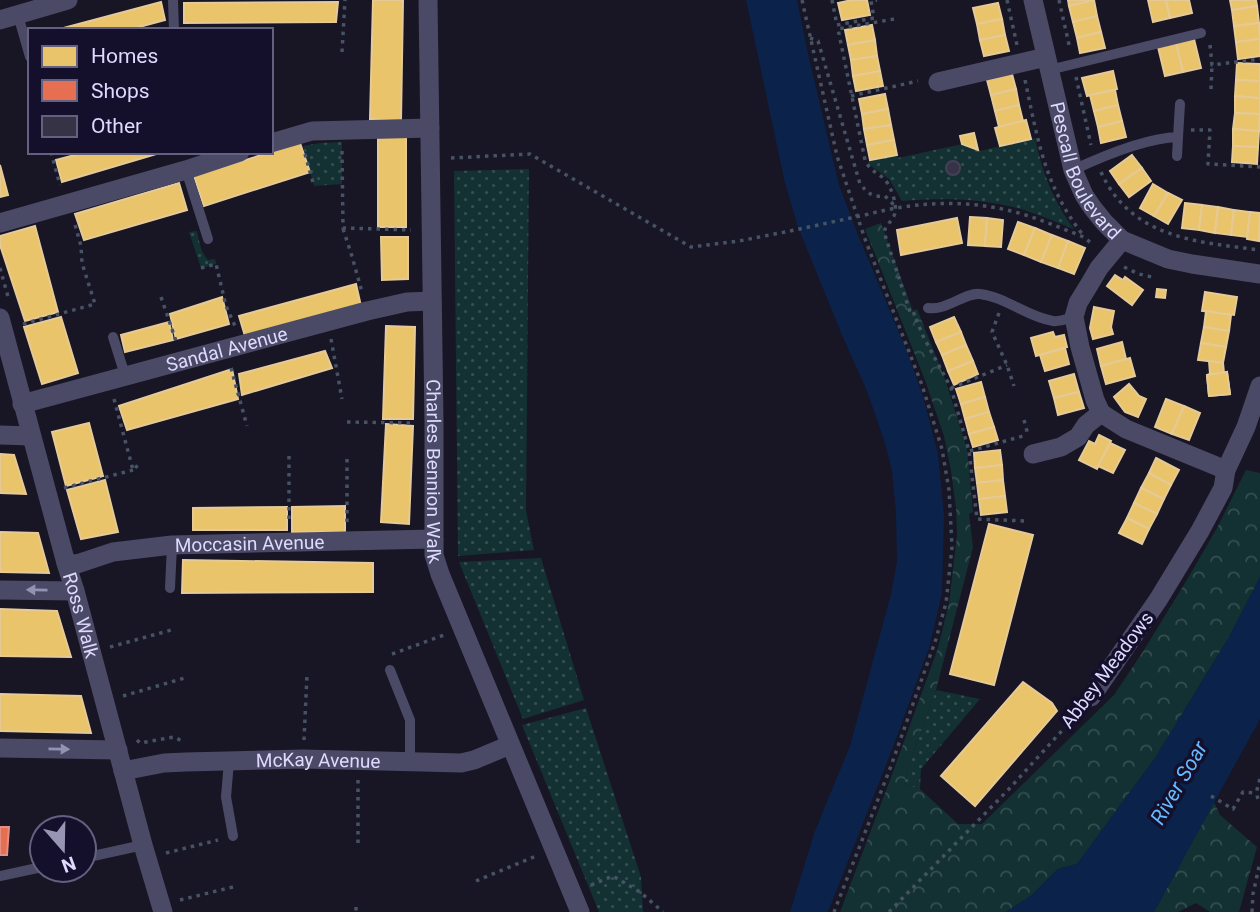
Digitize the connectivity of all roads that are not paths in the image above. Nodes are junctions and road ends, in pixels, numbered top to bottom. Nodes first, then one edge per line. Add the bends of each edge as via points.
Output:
1 (68, 0) edge
2 (173, 0) edge
3 (428, 0) edge
4 (1033, 0) edge
5 (9, 18) edge
6 (174, 28) edge
7 (1201, 33) road end
8 (28, 53) edge
9 (1048, 63) junction
10 (931, 81) road end
11 (1180, 104) dead end
12 (430, 128) junction
13 (1178, 133) junction
14 (273, 142) edge
15 (234, 154) edge
16 (1177, 156) dead end
17 (186, 170) junction
18 (1073, 170) junction
19 (0, 223) edge
20 (208, 239) dead end
21 (1122, 240) junction
22 (1260, 274) edge
23 (432, 301) junction
24 (928, 308) road end
25 (1074, 317) junction
26 (8, 322) edge
27 (113, 337) dead end
28 (117, 378) junction
29 (1260, 386) edge
30 (22, 404) junction
31 (1101, 413) junction
32 (0, 435) edge
33 (31, 436) junction
34 (1030, 444) road end
35 (1226, 470) junction
36 (434, 539) junction
37 (172, 545) junction
38 (66, 564) junction
39 (170, 589) dead end
40 (0, 590) edge
41 (75, 591) junction
42 (390, 670) dead end
43 (1091, 697) road end
44 (510, 745) junction
45 (0, 748) edge
46 (118, 750) junction
47 (229, 761) junction
48 (410, 763) junction
49 (123, 771) junction
50 (233, 836) road end
51 (143, 845) junction
52 (98, 855) edge
53 (28, 870) edge
54 (0, 876) edge
55 (170, 906) edge
56 (580, 912) edge

1 - 5 street
2 - 6 lane
3 - 12 street, Charles Bennion Walk
4 - 9 street, Pescall Boulevard
5 - 8 lane
7 - 9 lane
9 - 10 street via 1021,63
9 - 18 street, Pescall Boulevard
11 - 13 lane
12 - 14 street via 342,131 320,125
12 - 23 street, Charles Bennion Walk
13 - 16 lane
13 - 18 lane
15 - 17 street
17 - 19 street
17 - 20 lane
18 - 21 street, Pescall Boulevard via 1092,207
21 - 22 street, Pescall Boulevard via 1168,259
21 - 25 street via 1078,303
23 - 28 street, Sandal Avenue via 407,302 326,321
23 - 36 street, Charles Bennion Walk
24 - 25 lane via 978,293 1055,321
25 - 31 street
26 - 30 street, Ross Walk
27 - 28 lane
28 - 30 street, Sandal Avenue
29 - 35 street, Abbey Meadows
30 - 33 street, Ross Walk
31 - 34 street via 1061,447
31 - 35 street via 1126,429
32 - 33 street
33 - 38 street, Ross Walk
35 - 43 street, Abbey Meadows via 1223,488 1200,531
36 - 37 street, Moccasin Avenue
36 - 44 street, Charles Bennion Walk via 437,565
37 - 38 street, Moccasin Avenue via 113,552
37 - 39 lane
38 - 41 street, Ross Walk
41 -> 40 street
41 - 46 street, Ross Walk
42 - 48 lane via 410,720
44 - 48 street, McKay Avenue via 461,763
44 - 56 street, Charles Bennion Walk
45 -> 46 street
46 - 49 street, Ross Walk
47 - 48 street, McKay Avenue
47 - 49 street, McKay Avenue via 172,762
47 - 50 lane via 226,797
49 - 51 street, Ross Walk
51 - 52 lane
51 - 55 street, Ross Walk
53 - 54 lane

